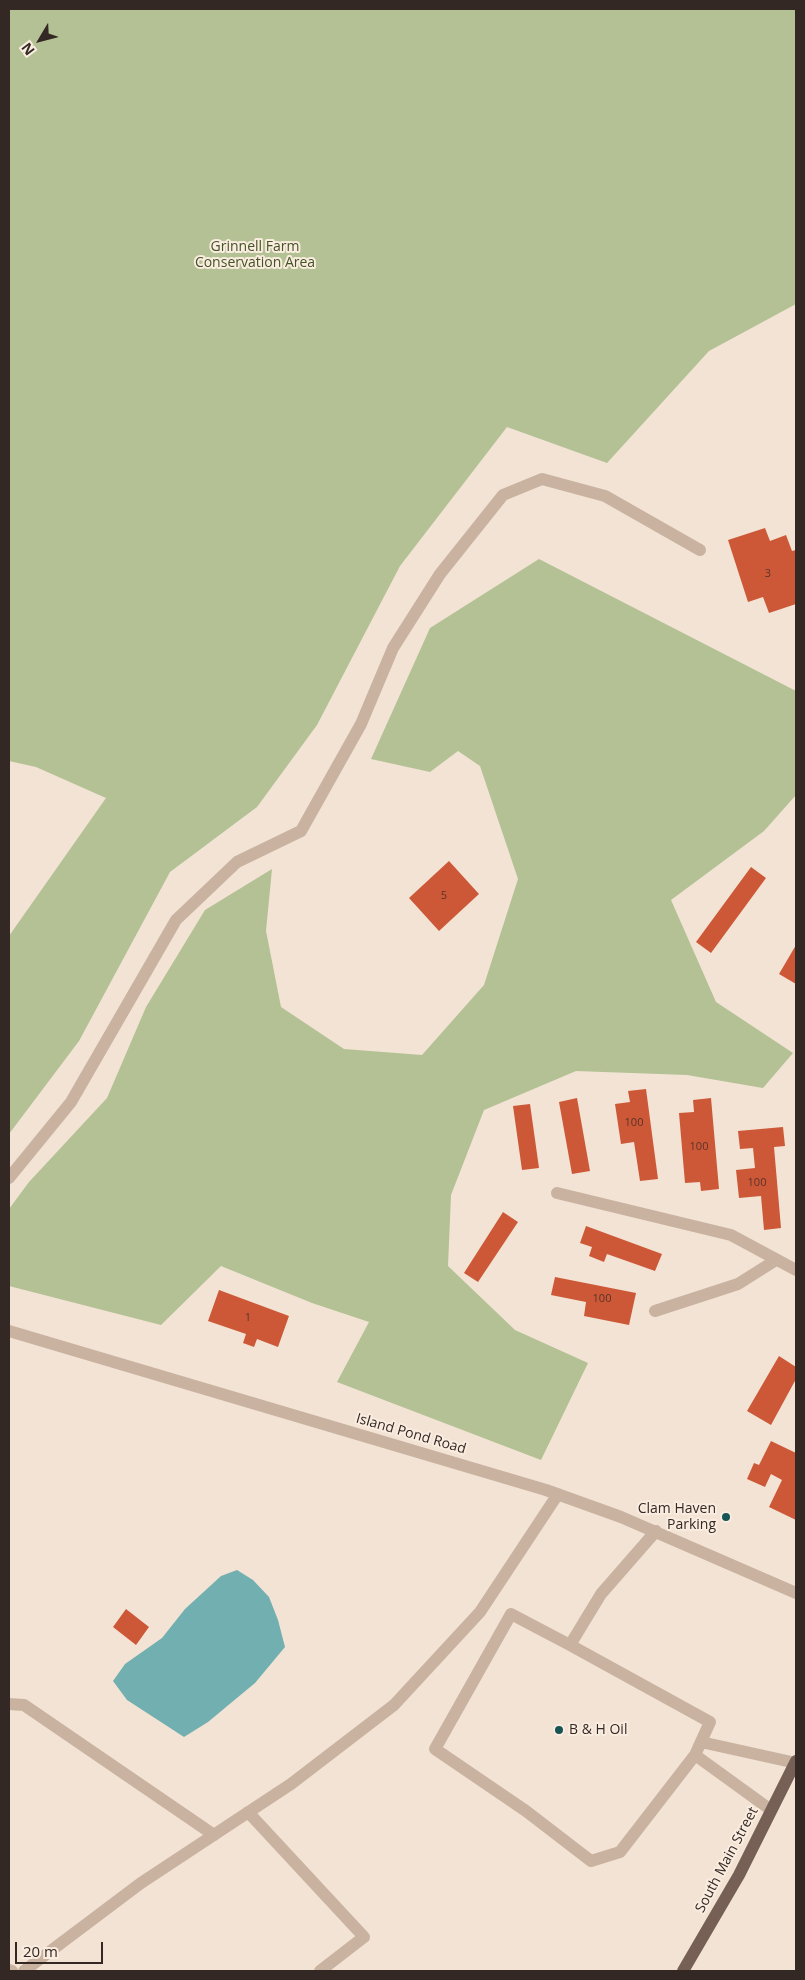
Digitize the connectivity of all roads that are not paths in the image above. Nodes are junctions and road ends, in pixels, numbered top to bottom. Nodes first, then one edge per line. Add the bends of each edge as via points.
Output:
1 (700, 550) dead end
2 (9, 1178) edge
3 (557, 1193) dead end
4 (776, 1260) junction
5 (796, 1270) edge
6 (655, 1311) dead end
7 (9, 1331) edge
8 (558, 1494) junction
9 (656, 1531) junction
10 (796, 1593) edge
11 (570, 1645) junction
12 (9, 1704) edge
13 (702, 1742) junction
14 (695, 1755) junction
15 (796, 1762) edge
16 (771, 1810) junction
17 (248, 1812) junction
18 (214, 1835) junction
19 (24, 1971) edge
20 (320, 1971) edge
21 (682, 1971) edge

1 - 2 street via 605,496 542,479 503,495 440,574 393,648 361,724 301,831 237,862 176,920 71,1102
3 - 4 street via 730,1235
4 - 5 street
4 - 6 street via 738,1284
7 - 8 street, Island Pond Road
8 - 9 street, Island Pond Road
8 - 17 street via 480,1612 394,1704 291,1784
9 - 10 street, Island Pond Road
9 - 11 street via 601,1594
11 - 13 street via 710,1722
11 - 14 street via 511,1614 435,1749 526,1811 591,1861 620,1852
12 - 18 street via 24,1705
13 - 14 street
13 - 15 street
14 - 16 street
15 - 16 main road, South Main Street
16 - 21 main road, South Main Street via 739,1874
17 - 18 street
17 - 20 street via 364,1938
18 - 19 street via 141,1883

